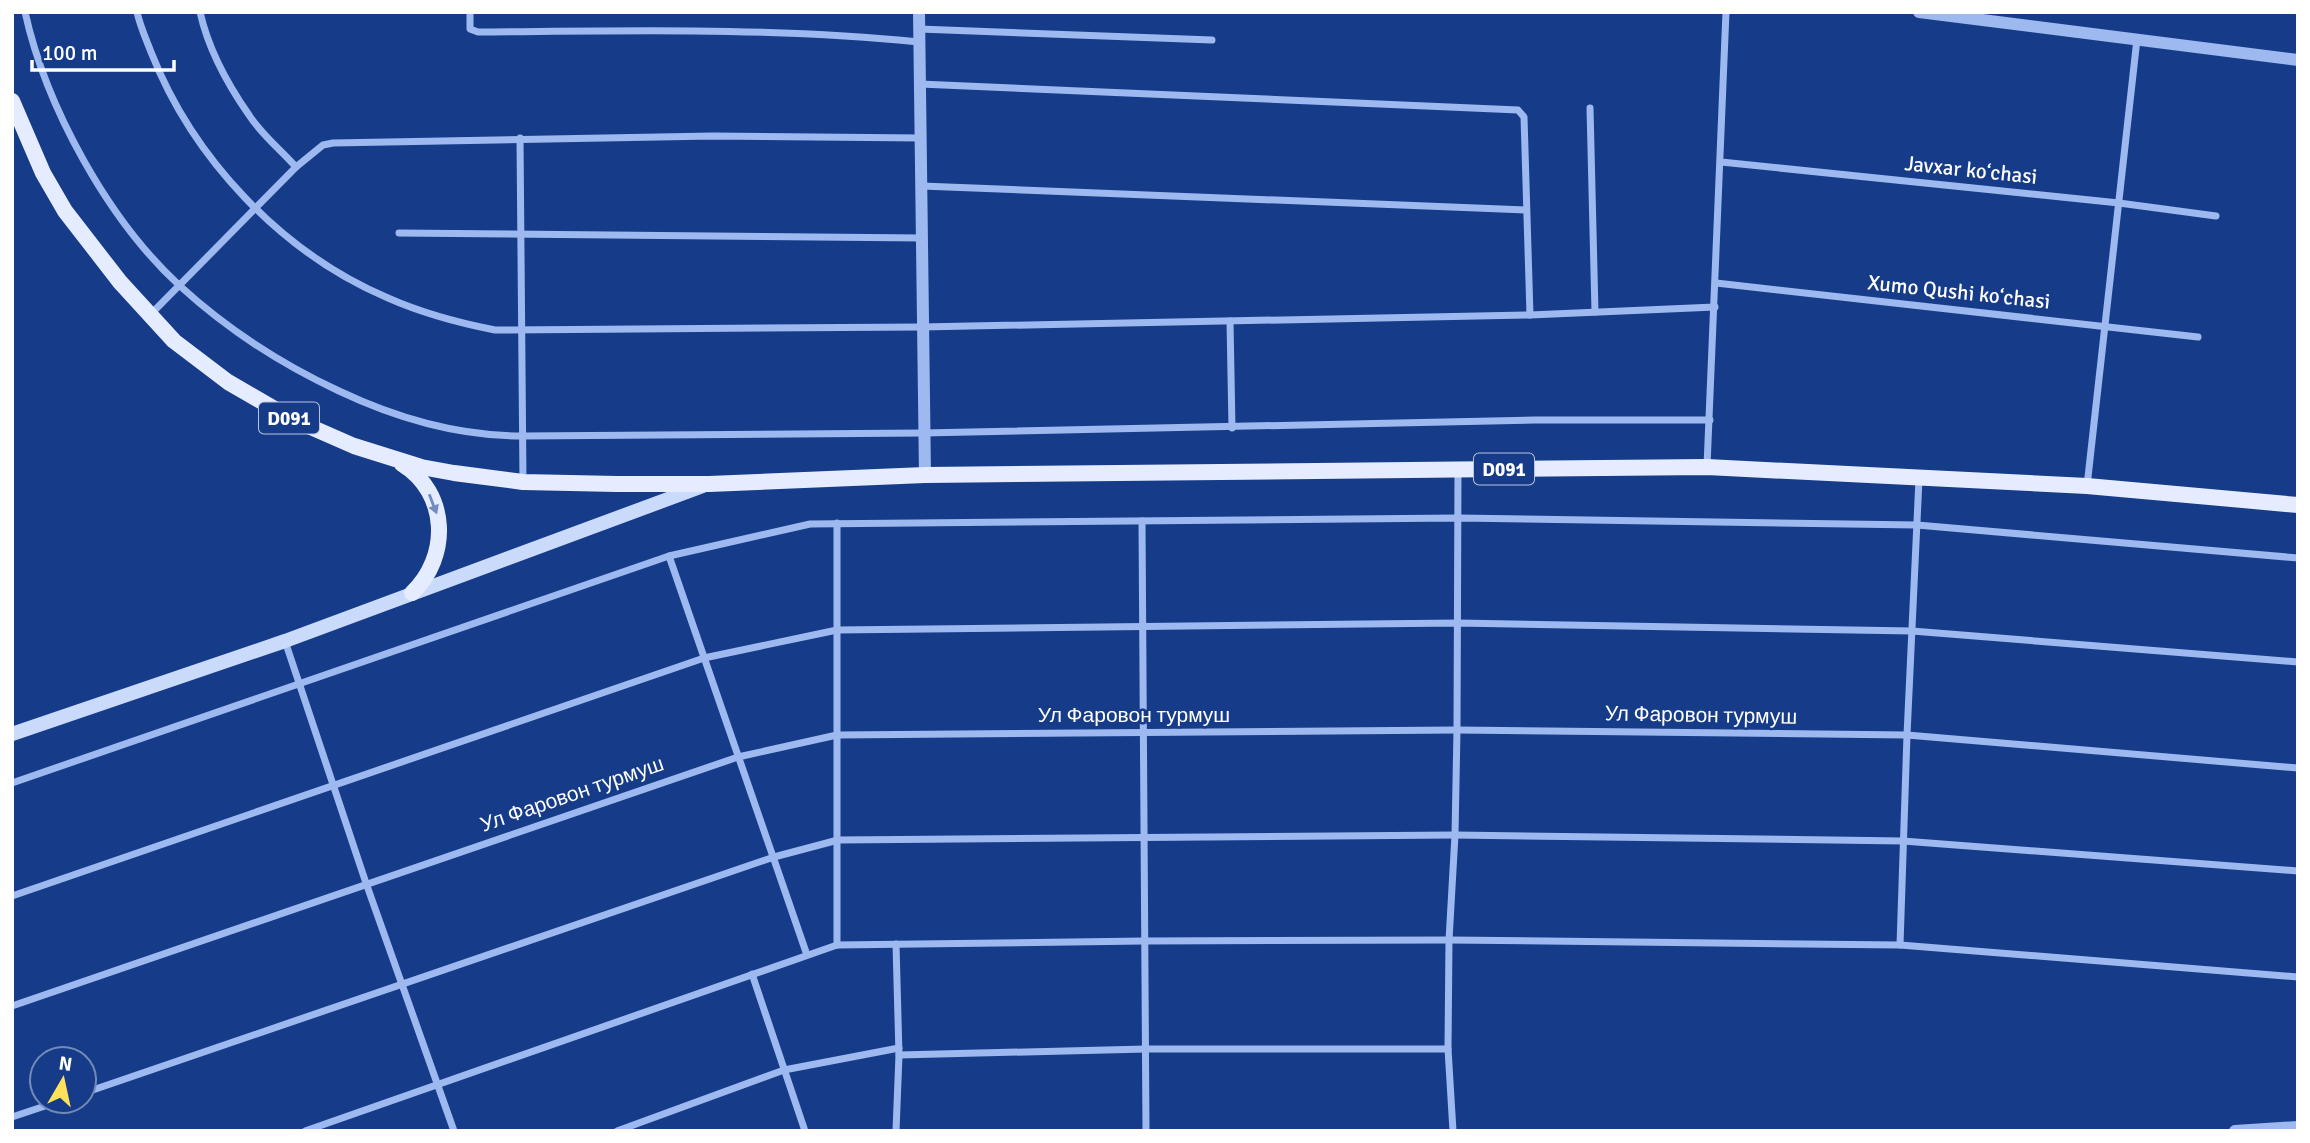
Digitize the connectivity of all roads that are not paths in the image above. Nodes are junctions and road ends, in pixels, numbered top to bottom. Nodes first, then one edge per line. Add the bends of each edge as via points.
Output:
1 (26, 12) edge
2 (137, 12) edge
3 (200, 12) edge
4 (470, 12) edge
5 (919, 12) edge
6 (1726, 12) edge
7 (1919, 12) edge
8 (919, 29) junction
9 (2137, 39) junction
10 (1212, 40) dead end
11 (919, 42) junction
12 (2298, 60) edge
13 (920, 84) junction
14 (12, 101) edge
15 (1590, 108) dead end
16 (520, 138) junction
17 (921, 138) junction
18 (1721, 162) junction
19 (296, 167) junction
20 (922, 186) junction
21 (2119, 204) junction
22 (254, 208) junction
23 (1526, 209) junction
24 (2217, 216) dead end
25 (399, 233) dead end
26 (521, 234) junction
27 (922, 238) junction
28 (1716, 282) junction
29 (179, 285) junction
30 (1715, 307) junction
31 (1595, 312) junction
32 (1530, 315) junction
33 (149, 316) junction
34 (1230, 321) junction
35 (2106, 326) junction
36 (922, 327) junction
37 (522, 332) junction
38 (2198, 337) dead end
39 (1710, 419) junction
40 (1232, 428) junction
41 (923, 433) junction
42 (522, 436) junction
43 (387, 457) junction
44 (1707, 467) junction
45 (1458, 469) junction
46 (925, 475) junction
47 (1919, 478) junction
48 (523, 482) junction
49 (709, 484) junction
50 (2087, 486) junction
51 (2298, 505) edge
52 (1458, 518) junction
53 (1142, 521) junction
54 (836, 523) junction
55 (1917, 525) junction
56 (670, 556) junction
57 (2298, 558) edge
58 (412, 593) junction
59 (1458, 623) junction
60 (1143, 627) junction
61 (837, 630) junction
62 (1912, 631) junction
63 (285, 641) junction
64 (704, 657) junction
65 (2298, 662) edge
66 (299, 684) junction
67 (1457, 730) junction
68 (1143, 732) junction
69 (12, 734) edge
70 (837, 735) junction
71 (1907, 735) junction
72 (738, 757) junction
73 (2298, 768) edge
74 (12, 783) edge
75 (334, 785) junction
76 (1454, 835) junction
77 (1145, 838) junction
78 (838, 841) junction
79 (1903, 841) junction
80 (774, 857) junction
81 (2298, 871) edge
82 (366, 883) junction
83 (12, 896) edge
84 (1143, 940) junction
85 (1449, 940) junction
86 (895, 944) junction
87 (837, 945) junction
88 (1900, 945) junction
89 (807, 955) junction
90 (752, 974) junction
91 (2298, 977) edge
92 (402, 983) junction
93 (12, 1006) edge
94 (1448, 1048) junction
95 (1146, 1049) junction
96 (899, 1051) junction
97 (784, 1070) junction
98 (438, 1085) junction
99 (98, 1088) edge
100 (2298, 1127) edge
101 (2267, 1130) edge
102 (305, 1131) edge
103 (454, 1131) edge
104 (617, 1131) edge
105 (805, 1131) edge
106 (896, 1131) edge
107 (1146, 1131) edge
108 (1453, 1131) edge
109 (2235, 1131) edge

1 - 29 street via 41,69 76,146 116,210
2 - 22 street via 181,115
3 - 19 street via 221,67 249,116
4 - 11 street via 470,29 478,32 712,30
5 - 8 street
6 - 18 street
7 - 9 street
8 - 10 street
8 - 11 street
9 - 12 street
9 - 21 street
11 - 13 street
13 - 17 street
13 - 23 street via 1518,110 1524,117
14 - 33 main road, D091 via 65,211
15 - 31 street
16 - 17 street
16 - 19 street via 333,143 323,145
16 - 26 street
17 - 20 street
18 - 21 street, Javxar koʻchasi
18 - 28 street
19 - 22 street
20 - 23 street
20 - 27 street
21 - 24 street, Javxar koʻchasi
21 - 35 street
22 - 29 street
22 - 37 street via 349,279 388,298 460,323
23 - 32 street
25 - 26 street
26 - 27 street
26 - 37 street
27 - 36 street
28 - 30 street
28 - 35 street, Xumo Qushi koʻchasi
29 - 33 street
29 - 42 street via 278,359 362,402 426,424
30 - 31 street
30 - 39 street
31 - 32 street
32 - 34 street
33 - 43 main road, D091 via 201,363 259,402 322,433
34 - 36 street
34 - 40 street
35 - 38 street, Xumo Qushi koʻchasi
35 - 50 street
36 - 37 street
36 - 41 street
37 - 42 street
39 - 40 street
39 - 44 street
40 - 41 street
41 - 42 street
41 - 46 street
42 - 48 street
43 - 48 main road, D091 via 454,473
43 -> 58 main road via 422,482 438,518 437,555 429,574
44 - 45 main road, D091
44 - 47 main road, D091
45 - 46 main road, D091
45 - 52 street
46 - 49 main road, D091
47 - 50 main road, D091
47 - 55 street
48 - 49 main road, D091
49 - 58 main road
50 - 51 main road, D091
52 - 53 street
52 - 55 street
52 - 59 street
53 - 54 street
53 - 60 street
54 - 56 street via 810,524
54 - 61 street
55 - 57 street
55 - 62 street
56 - 64 street
56 - 66 street
58 - 63 main road
59 - 60 street
59 - 62 street
59 - 67 street
60 - 61 street
60 - 68 street
61 - 64 street
61 - 70 street
62 - 65 street
62 - 71 street
63 - 66 street
63 - 69 main road
64 - 72 street
64 - 75 street
66 - 74 street
66 - 75 street
67 - 68 street, Ул Фаровон турмуш
67 - 71 street, Ул Фаровон турмуш
67 - 76 street
68 - 70 street, Ул Фаровон турмуш
68 - 77 street
70 - 72 street, Ул Фаровон турмуш
70 - 78 street
71 - 73 street, Ул Фаровон турмуш
71 - 79 street
72 - 80 street
72 - 82 street, Ул Фаровон турмуш
75 - 82 street
75 - 83 street
76 - 77 street
76 - 79 street
76 - 85 street
77 - 78 street
77 - 84 street
78 - 80 street
78 - 87 street
79 - 81 street
79 - 88 street
80 - 89 street
80 - 92 street
82 - 92 street
82 - 93 street, Ул Фаровон турмуш
84 - 85 street
84 - 86 street
84 - 95 street
85 - 88 street
85 - 94 street
86 - 87 street
86 - 96 street
87 - 89 street
88 - 91 street
89 - 90 street
90 - 97 street
90 - 98 street
92 - 98 street
92 - 99 street
94 - 95 street
94 - 108 street
95 - 96 street
95 - 107 street
96 - 97 street
96 - 106 street
97 - 104 street
97 - 105 street
98 - 102 street
98 - 103 street
100 - 101 street
101 - 109 street

